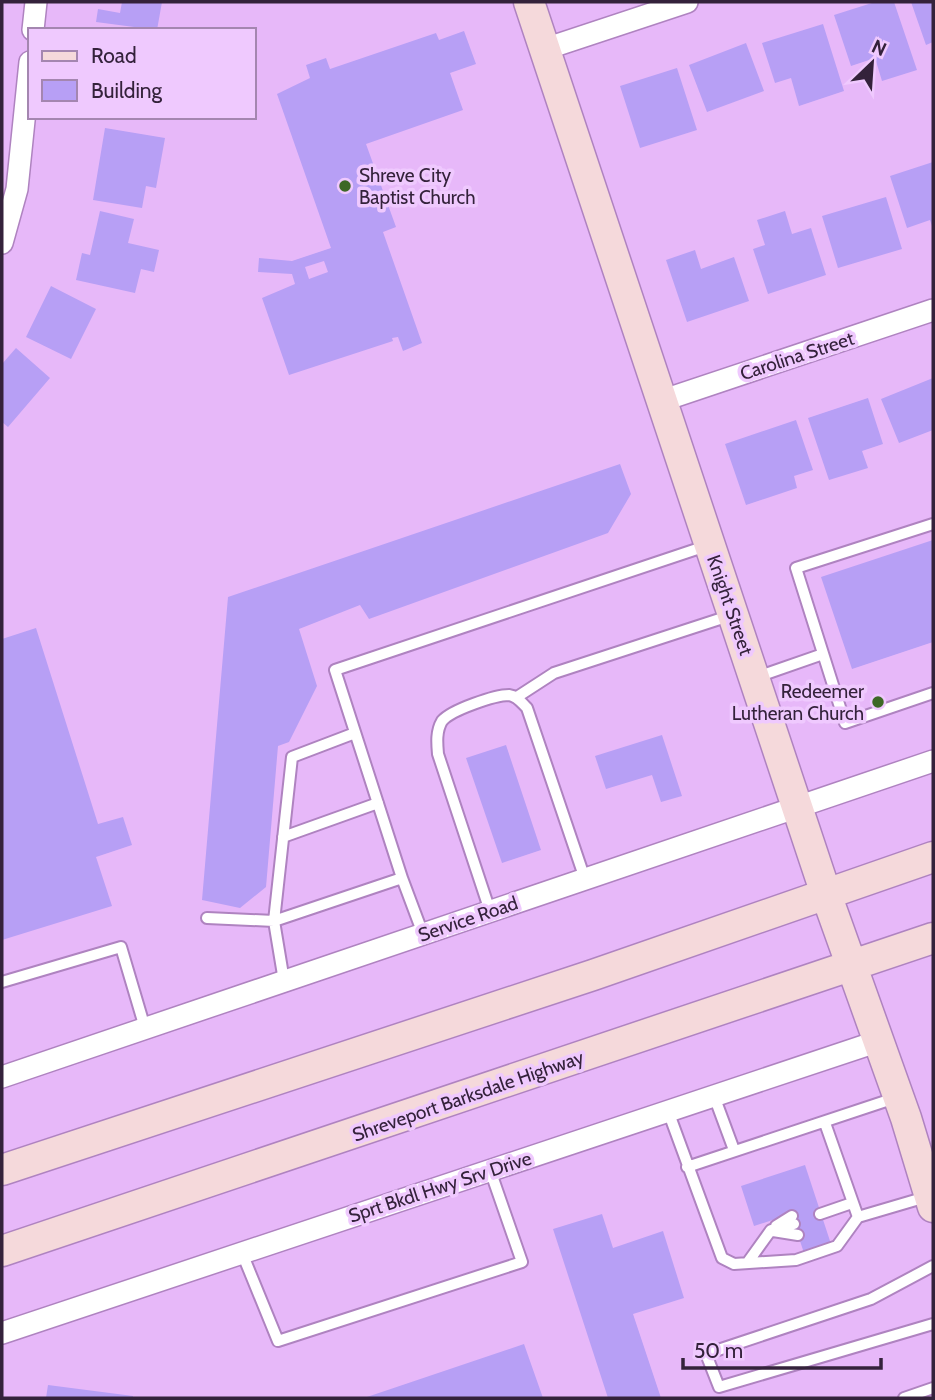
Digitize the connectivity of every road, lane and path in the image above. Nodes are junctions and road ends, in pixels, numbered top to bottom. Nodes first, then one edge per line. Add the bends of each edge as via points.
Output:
1 (36, 2) edge
2 (529, 2) edge
3 (687, 2) edge
4 (33, 28) edge
5 (545, 50) junction
6 (28, 82) edge
7 (2, 243) edge
8 (933, 310) edge
9 (661, 401) junction
10 (933, 524) edge
11 (710, 545) junction
12 (733, 614) junction
13 (823, 654) junction
14 (754, 677) junction
15 (933, 693) edge
16 (517, 697) junction
17 (355, 733) junction
18 (933, 761) edge
19 (378, 803) junction
20 (798, 807) junction
21 (283, 837) junction
22 (933, 857) edge
23 (402, 877) junction
24 (585, 879) junction
25 (826, 894) junction
26 (490, 911) junction
27 (207, 918) dead end
28 (274, 921) junction
29 (423, 934) junction
30 (933, 938) edge
31 (852, 966) junction
32 (284, 981) junction
33 (2, 982) edge
34 (145, 1028) junction
35 (879, 1041) junction
36 (2, 1076) edge
37 (714, 1096) junction
38 (898, 1097) junction
39 (668, 1111) junction
40 (825, 1124) junction
41 (734, 1150) junction
42 (687, 1167) junction
43 (2, 1170) edge
44 (491, 1170) junction
45 (932, 1200) edge
46 (852, 1203) junction
47 (835, 1208) junction
48 (858, 1217) junction
49 (771, 1230) junction
50 (2, 1251) edge
51 (242, 1253) junction
52 (748, 1262) junction
53 (933, 1266) edge
54 (933, 1324) edge
55 (2, 1332) edge
56 (933, 1388) edge
57 (904, 1398) edge

1 - 4 street
2 - 5 main road, Knight Street
3 - 5 street
5 - 9 main road, Knight Street
6 - 7 street via 17,189
8 - 9 street, Carolina Street
9 - 11 main road, Knight Street
10 - 13 lane via 796,568
11 - 12 main road, Knight Street
11 - 17 lane via 335,670
12 - 14 main road, Knight Street
12 - 16 lane via 554,673
13 - 14 lane
13 - 15 lane via 845,723
14 - 20 main road, Knight Street
16 - 24 lane via 527,708
16 - 26 lane via 507,695 456,710 442,722 437,735 438,754
17 - 19 lane
17 - 21 lane via 292,757
18 - 20 street, Service Road
19 - 21 lane
19 - 23 lane
20 - 24 street, Service Road
20 - 25 main road, Knight Street
21 - 28 lane
22 - 25 main road
23 - 28 lane
23 - 29 lane
24 - 26 street, Service Road
25 - 31 main road, Knight Street
25 - 43 main road
26 - 29 street, Service Road
27 - 28 lane
28 - 32 lane
29 - 32 street, Service Road
30 - 31 main road, Shreveport Barksdale Highway
31 - 35 main road, Knight Street
31 - 50 main road, Shreveport Barksdale Highway
32 - 34 street, Service Road
33 - 34 lane via 121,947
34 - 36 street, Service Road
35 - 37 street, Sprt Bkdl Hwy Srv Drive
35 - 38 main road, Knight Street
37 - 39 street, Sprt Bkdl Hwy Srv Drive
37 - 41 lane
38 - 40 lane
38 - 45 main road, Knight Street
39 - 42 lane
39 - 44 street, Sprt Bkdl Hwy Srv Drive
40 - 41 lane
40 - 46 lane
41 - 42 lane
42 - 52 lane via 722,1258 734,1264
44 - 51 street, Sprt Bkdl Hwy Srv Drive
44 - 51 lane via 522,1262 278,1341
45 - 48 lane
46 - 47 lane
46 - 48 lane
47 - 47 lane via 821,1215
48 - 52 lane via 837,1246 796,1260
49 - 49 lane via 795,1225
49 - 52 lane
51 - 55 street, Sprt Bkdl Hwy Srv Drive
53 - 54 lane via 871,1300 706,1354 719,1387
56 - 57 lane

